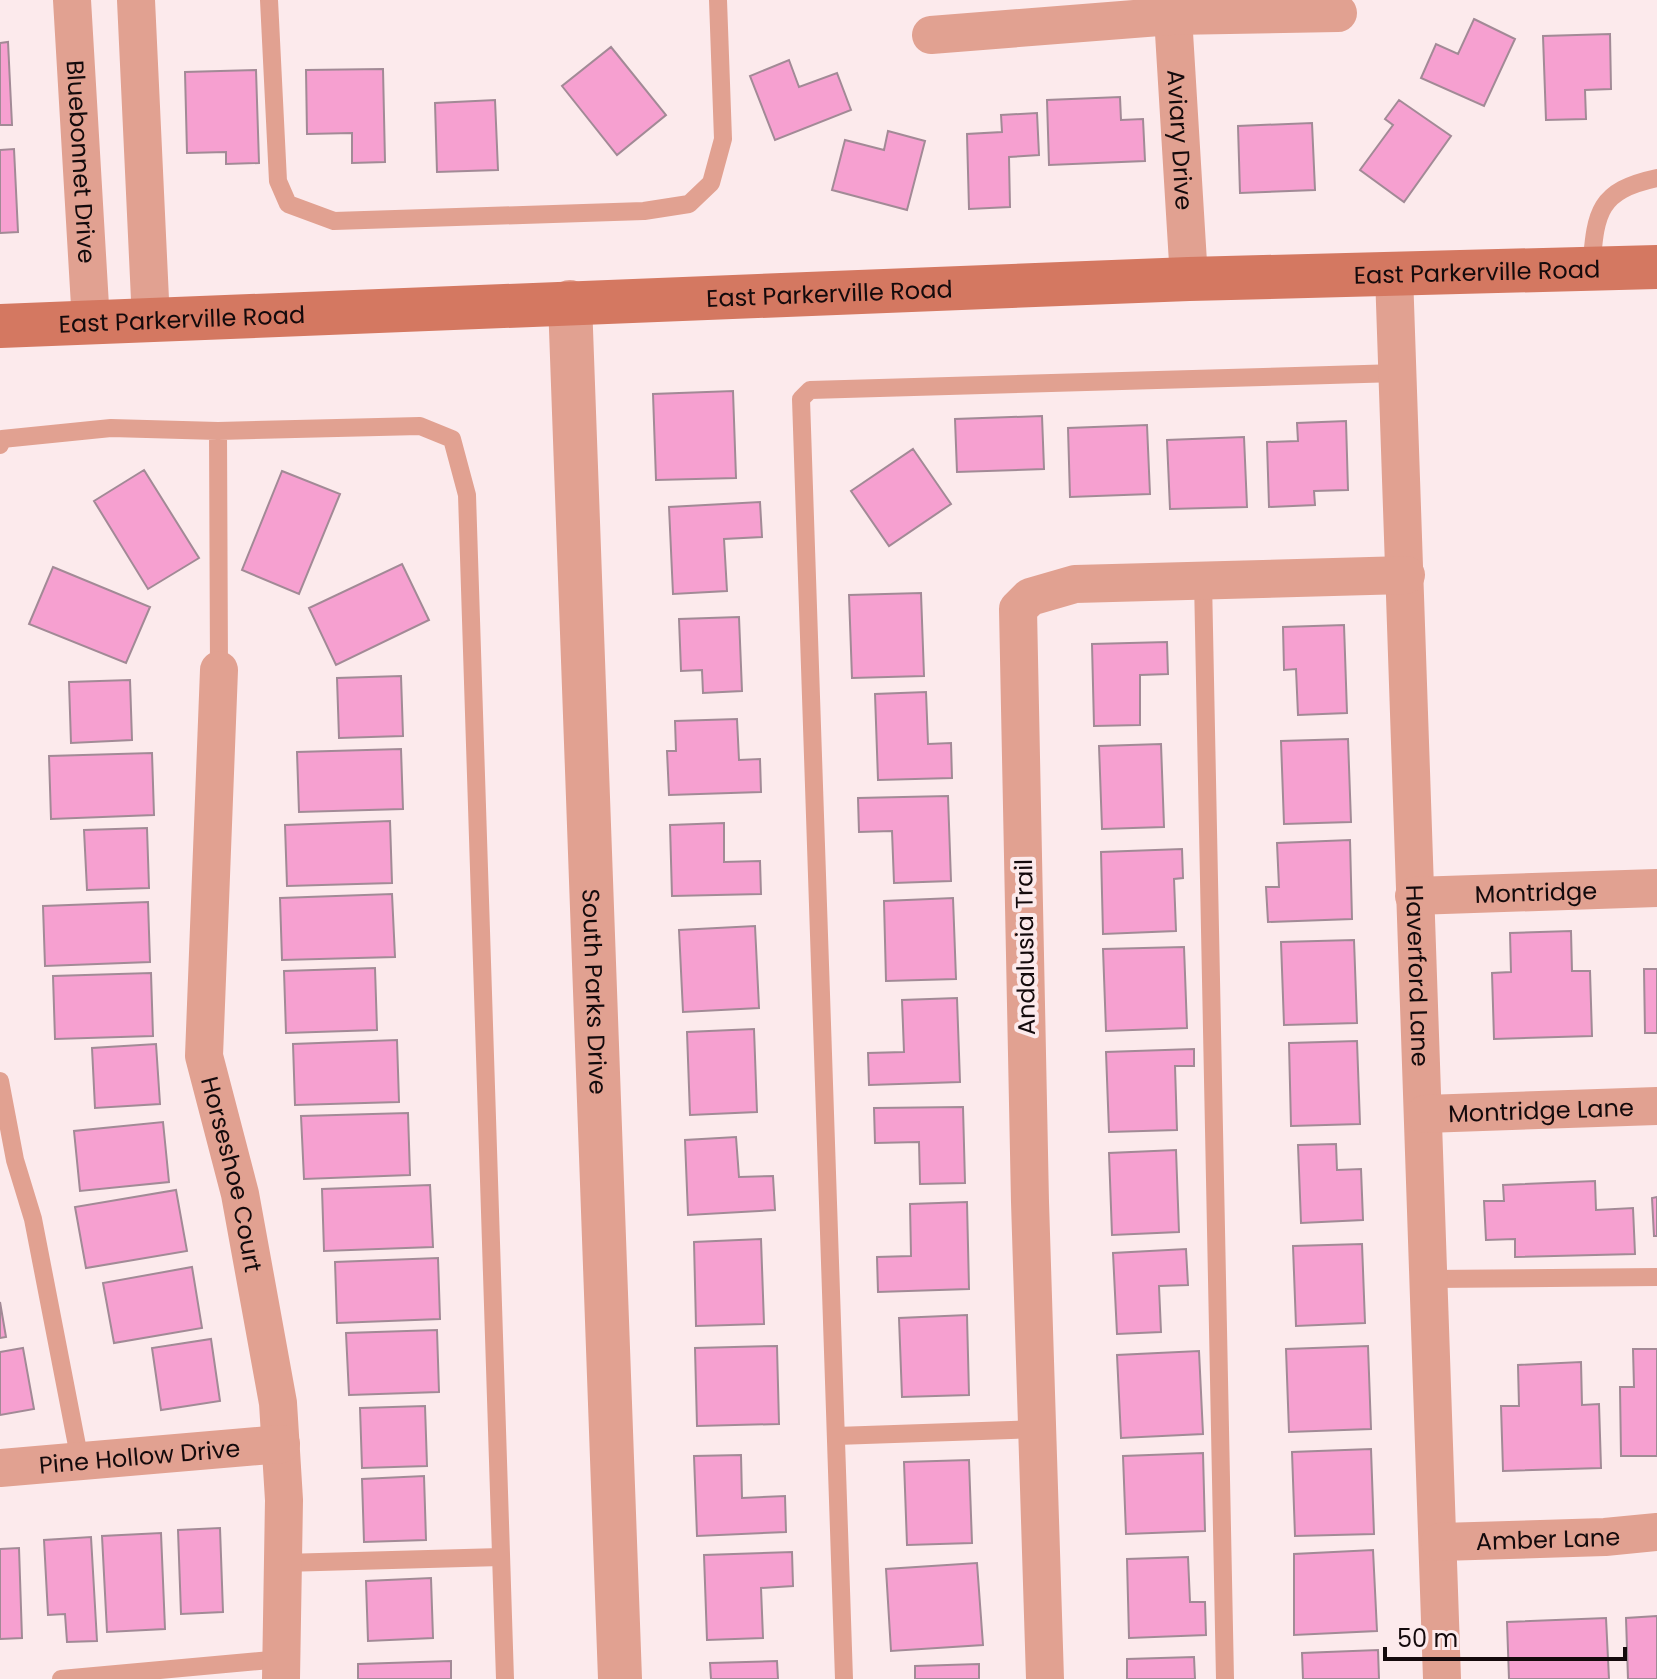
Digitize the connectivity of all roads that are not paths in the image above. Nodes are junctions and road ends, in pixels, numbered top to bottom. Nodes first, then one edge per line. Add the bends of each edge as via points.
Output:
1 (72, 0) edge
2 (136, 0) edge
3 (269, 0) edge
4 (718, 0) edge
5 (1172, 8) edge
6 (1338, 13) dead end
7 (931, 35) dead end
8 (1657, 178) edge
9 (1657, 267) edge
10 (1591, 269) junction
11 (1394, 274) junction
12 (1189, 279) junction
13 (570, 302) junction
14 (151, 321) junction
15 (91, 323) junction
16 (0, 326) edge
17 (1398, 373) junction
18 (218, 431) junction
19 (0, 445) edge
20 (1406, 575) junction
21 (1203, 580) junction
22 (219, 670) joint
23 (1657, 888) edge
24 (1414, 896) junction
25 (0, 1081) edge
26 (1657, 1106) edge
27 (1425, 1114) junction
28 (1657, 1277) edge
29 (1430, 1279) junction
30 (1037, 1429) junction
31 (836, 1436) junction
32 (281, 1444) junction
33 (80, 1461) junction
34 (0, 1468) edge
35 (1657, 1532) edge
36 (1440, 1542) junction
37 (501, 1557) junction
38 (283, 1563) junction
39 (281, 1669) edge
40 (61, 1679) edge
41 (71, 1679) edge
42 (505, 1679) edge
43 (620, 1679) edge
44 (844, 1679) edge
45 (1045, 1679) edge
46 (1225, 1679) edge
47 (1442, 1679) edge

1 - 15 street, Bluebonnet Drive
2 - 14 street
3 - 4 lane via 278,181 288,204 334,221 628,212 689,204 711,183 723,139
5 - 6 street
5 - 7 street
5 - 12 street, Aviary Drive
8 - 10 lane via 1619,190 1596,214
9 - 10 main road, East Parkerville Road
10 - 11 main road, East Parkerville Road
11 - 12 main road, East Parkerville Road
11 - 17 street, Haverford Lane
12 - 13 main road, East Parkerville Road
13 - 14 main road, East Parkerville Road
13 - 43 street, South Parks Drive
14 - 15 main road, East Parkerville Road
15 - 16 main road, East Parkerville Road
17 - 20 street, Haverford Lane
17 - 31 lane via 810,390 801,399
18 - 19 lane via 111,428 2,439
18 - 22 lane
18 - 37 lane via 420,426 452,439 467,495
20 - 21 street, Andalusia Trail
20 - 24 street, Haverford Lane
21 - 30 street, Andalusia Trail via 1075,584 1030,597 1018,609
21 - 46 lane
22 - 32 street, Horseshoe Court via 204,1056 240,1194
23 - 24 street, Montridge
24 - 27 street, Haverford Lane
25 - 33 lane
26 - 27 street, Montridge Lane
27 - 29 street, Haverford Lane
28 - 29 lane
29 - 36 street, Haverford Lane
30 - 31 lane
30 - 45 street, Andalusia Trail
31 - 44 lane
32 - 33 street, Pine Hollow Drive
32 - 38 street, Horseshoe Court
33 - 34 street, Pine Hollow Drive
35 - 36 street, Amber Lane
36 - 47 street, Haverford Lane
37 - 38 lane
37 - 42 lane
38 - 39 street, Horseshoe Court
39 - 41 lane
40 - 41 lane

